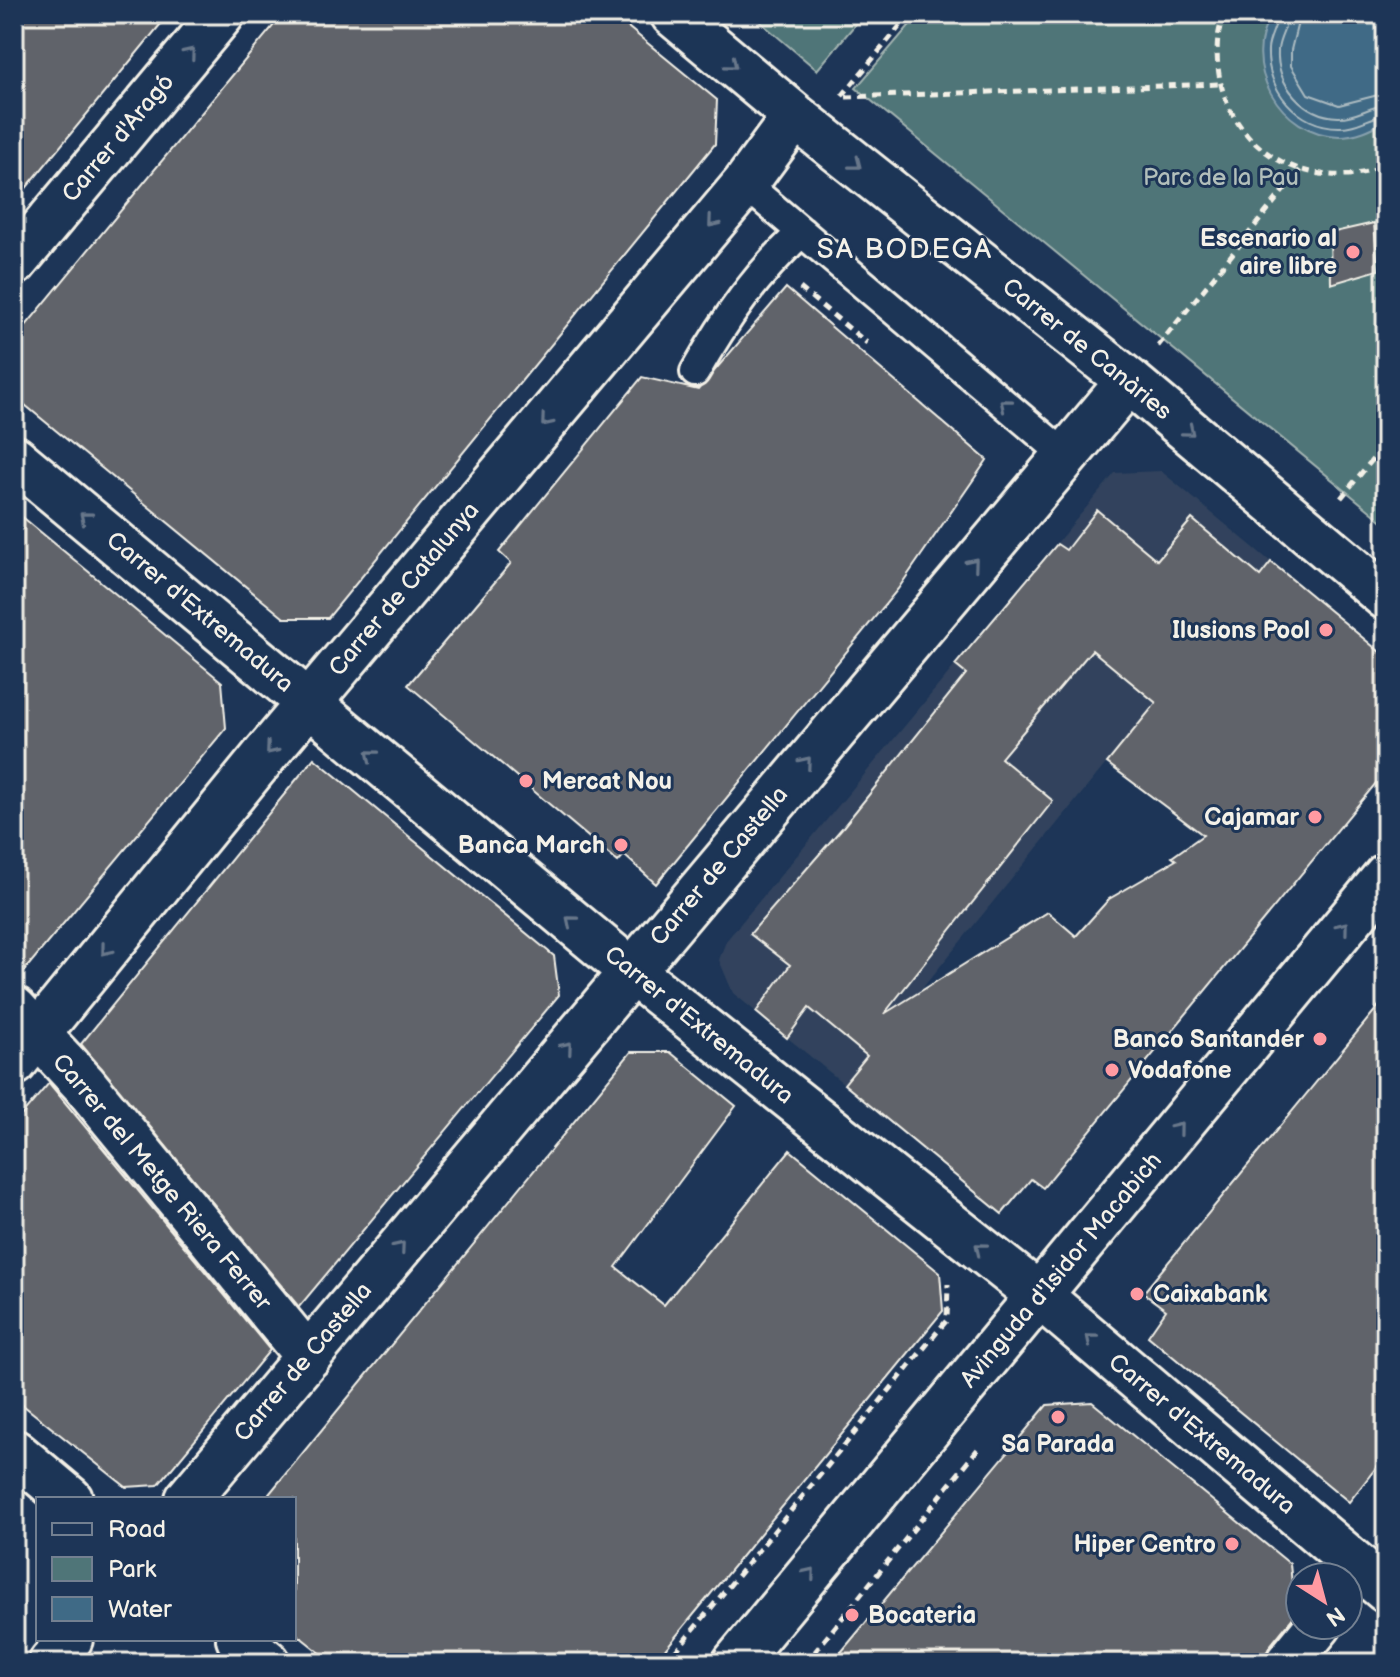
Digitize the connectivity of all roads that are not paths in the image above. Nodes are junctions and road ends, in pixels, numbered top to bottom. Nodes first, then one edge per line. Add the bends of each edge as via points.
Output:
1 (222, 14) edge
2 (673, 14) edge
3 (804, 123) junction
4 (745, 184) junction
5 (802, 232) junction
6 (14, 263) edge
7 (695, 372) dead end
8 (1129, 381) junction
9 (1065, 455) junction
10 (14, 458) edge
11 (1386, 597) edge
12 (309, 703) junction
13 (1386, 876) edge
14 (631, 971) junction
15 (22, 1036) edge
16 (1041, 1297) junction
17 (308, 1357) junction
18 (14, 1452) edge
19 (68, 1497) edge
20 (190, 1497) edge
21 (1371, 1574) edge
22 (68, 1641) edge
23 (241, 1641) edge
24 (1306, 1641) edge
25 (51, 1663) edge
26 (268, 1663) edge
27 (735, 1663) edge
28 (1288, 1663) edge

6 -> 1 street, Carrer d'Aragó
2 -> 3 street, Carrer de Canàries
3 - 4 street, Carrer de Catalunya
3 -> 8 street, Carrer de Canàries
4 - 5 lane
4 -> 12 street, Carrer de Catalunya
5 - 7 lane via 768,263 722,324
9 -> 5 lane
8 - 9 street, Carrer de Castella
8 -> 11 street, Carrer de Canàries
14 -> 9 street, Carrer de Castella
12 -> 10 street, Carrer d'Extremadura
14 -> 12 street, Carrer d'Extremadura
12 -> 15 street, Carrer de Catalunya
16 -> 13 street, Avinguda d'Isidor Macabich
16 -> 14 street, Carrer d'Extremadura
17 -> 14 street, Carrer de Castella
15 - 17 street, Carrer del Metge Riera Ferrer via 84,1084
21 -> 16 street, Carrer d'Extremadura
27 -> 16 street, Avinguda d'Isidor Macabich
17 - 20 street, Carrer de Castella
18 - 19 street
22 - 25 street
23 - 26 street
24 - 28 street

